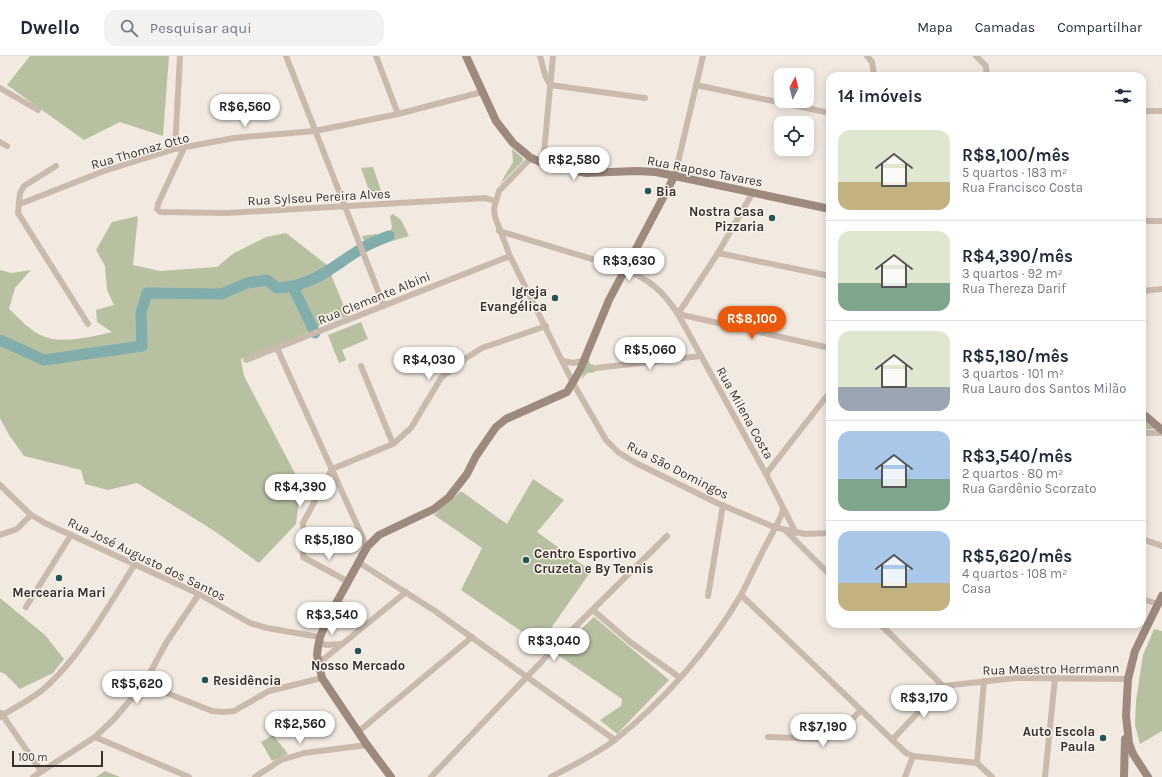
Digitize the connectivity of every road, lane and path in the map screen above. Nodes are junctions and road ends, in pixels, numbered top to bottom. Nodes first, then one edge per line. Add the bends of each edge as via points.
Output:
1 (180, 56) edge
2 (286, 56) edge
3 (376, 56) edge
4 (466, 56) edge
5 (540, 56) edge
6 (553, 56) edge
7 (703, 56) edge
8 (867, 56) edge
9 (976, 56) edge
10 (873, 72) edge
11 (987, 72) edge
12 (550, 85) junction
13 (696, 85) junction
14 (0, 88) edge
15 (482, 92) junction
16 (645, 98) dead end
17 (38, 110) dead end
18 (1146, 111) edge
19 (1162, 111) edge
20 (826, 112) edge
21 (398, 114) junction
22 (315, 131) junction
23 (0, 142) edge
24 (7, 146) dead end
25 (184, 148) junction
26 (175, 149) junction
27 (531, 158) junction
28 (543, 163) junction
29 (56, 166) dead end
30 (675, 175) junction
31 (753, 192) junction
32 (495, 201) junction
33 (20, 204) junction
34 (344, 207) junction
35 (826, 208) edge
36 (1146, 221) edge
37 (1162, 221) edge
38 (499, 231) junction
39 (718, 253) junction
40 (510, 256) junction
41 (625, 269) junction
42 (826, 275) edge
43 (1162, 289) edge
44 (1146, 291) edge
45 (384, 306) junction
46 (678, 314) junction
47 (88, 324) dead end
48 (546, 326) junction
49 (826, 347) edge
50 (277, 348) junction
51 (701, 356) junction
52 (246, 360) dead end
53 (583, 360) junction
54 (563, 362) junction
55 (361, 366) dead end
56 (596, 368) dead end
57 (574, 383) junction
58 (826, 397) edge
59 (1146, 416) edge
60 (1162, 432) edge
61 (1146, 433) edge
62 (393, 444) junction
63 (332, 469) junction
64 (766, 474) junction
65 (0, 485) edge
66 (723, 505) junction
67 (783, 509) junction
68 (31, 515) junction
69 (774, 527) junction
70 (786, 531) junction
71 (796, 533) junction
72 (826, 533) edge
73 (805, 534) junction
74 (0, 535) edge
75 (71, 535) junction
76 (667, 536) dead end
77 (1146, 540) edge
78 (1162, 546) edge
79 (367, 547) junction
80 (802, 547) junction
81 (358, 562) junction
82 (135, 564) junction
83 (826, 571) edge
84 (347, 581) junction
85 (406, 592) junction
86 (199, 594) junction
87 (741, 594) junction
88 (708, 596) dead end
89 (1162, 596) edge
90 (1146, 600) edge
91 (1160, 604) edge
92 (26, 607) dead end
93 (592, 610) junction
94 (885, 628) edge
95 (472, 637) junction
96 (319, 639) junction
97 (344, 644) junction
98 (319, 663) junction
99 (527, 676) junction
100 (679, 677) junction
101 (322, 678) junction
102 (1055, 678) junction
103 (1128, 679) junction
104 (984, 681) junction
105 (144, 684) junction
106 (943, 686) junction
107 (860, 711) junction
108 (1, 715) edge
109 (1126, 716) junction
110 (358, 732) junction
111 (95, 737) junction
112 (768, 737) dead end
113 (615, 740) junction
114 (892, 740) junction
115 (367, 745) junction
116 (1130, 748) junction
117 (913, 756) junction
118 (977, 763) junction
119 (41, 771) junction
120 (1124, 774) edge
121 (263, 775) edge
122 (33, 777) edge
123 (189, 777) edge
124 (255, 777) edge
125 (391, 777) edge
126 (431, 777) edge
127 (551, 777) edge
128 (905, 777) edge
129 (992, 777) edge
130 (1045, 777) edge
131 (1148, 777) edge

1 - 26 street
2 - 22 street
3 - 21 street
4 - 15 street, Rua Raposo Tavares
5 - 12 street
6 - 12 street
7 - 13 street
8 - 10 street via 872,62
9 - 11 street via 986,66
12 - 16 street
12 - 28 street
13 - 20 street
13 - 30 street
14 - 17 street
15 - 21 street, Rua Thomaz Otto
15 - 27 street, Rua Raposo Tavares via 505,135
18 - 19 street
21 - 22 street, Rua Thomaz Otto
22 - 25 street, Rua Thomaz Otto via 234,138
22 - 34 street
23 - 24 street
25 - 26 street, Rua Thomaz Otto
25 - 34 street, Rua Sylseu Pereira Alves via 161,197 157,208 160,212 227,213
26 - 33 street, Rua Thomaz Otto via 104,171
27 - 28 street, Rua Raposo Tavares
27 - 32 street via 499,191
28 - 30 street, Rua Raposo Tavares via 586,173 636,171
29 - 33 street via 24,186 20,193
30 - 31 street, Rua Raposo Tavares
30 - 41 street
31 - 35 street, Rua Raposo Tavares
31 - 39 street
32 - 34 street, Rua Sylseu Pereira Alves via 485,198
32 - 38 street, Rua São Domingos via 494,209
33 - 47 street via 18,213
34 - 45 street
36 - 37 street
38 - 40 street, Rua São Domingos
38 - 41 street, Rua Milena Costa
39 - 42 street
39 - 46 street
40 - 45 street, Rua Clemente Albini
40 - 48 street, Rua São Domingos
41 - 46 street, Rua Milena Costa via 656,286
41 - 53 street via 608,300
43 - 44 street
45 - 50 street, Rua Clemente Albini
46 - 49 street
46 - 51 street, Rua Milena Costa
48 - 54 street, Rua São Domingos
48 - 62 street via 482,348 451,369 441,378 410,428
50 - 52 street, Rua Clemente Albini
50 - 63 street
51 - 56 street
51 - 64 street, Rua Milena Costa
53 - 54 street via 574,364
53 - 57 street
54 - 57 street, Rua São Domingos
55 - 62 street
57 - 66 street, Rua São Domingos via 606,440 618,452
57 - 79 street via 560,397 506,419 496,427 467,474 449,497 434,509 379,535
58 - 64 street
59 - 60 street
60 - 61 street
62 - 63 street
63 - 79 street
63 - 84 street via 303,523 303,557
64 - 67 street, Rua Milena Costa
65 - 68 street, Rua José Augusto dos Santos
66 - 69 street, Rua São Domingos
66 - 88 street
67 - 69 street via 782,516
67 - 71 street, Rua Milena Costa
68 - 74 street via 17,529
68 - 75 street, Rua José Augusto dos Santos
69 - 70 street, Rua São Domingos
69 - 87 street
70 - 71 street, Rua São Domingos
70 - 80 street
71 - 73 street, Rua São Domingos
72 - 73 street, Rua São Domingos
73 - 80 street
75 - 82 street, Rua José Augusto dos Santos
75 - 92 street
76 - 93 street
77 - 78 street
79 - 81 street
80 - 83 street
81 - 84 street
81 - 85 street
82 - 86 street, Rua José Augusto dos Santos
82 - 108 street via 64,669 45,688
84 - 96 street
85 - 95 street
85 - 97 street
86 - 96 street, Rua José Augusto dos Santos via 250,623
86 - 105 street via 166,643
87 - 100 street via 714,637
87 - 107 street
89 - 91 street
90 - 91 street
91 - 103 street via 1135,651
93 - 99 street
93 - 100 street via 630,642
94 - 106 street
95 - 99 street
95 - 110 street
96 - 97 street, Rua José Augusto dos Santos via 334,645
96 - 98 street
97 - 98 street
98 - 101 street
99 - 113 street
99 - 126 street
100 - 113 street
101 - 105 street via 269,691 234,711 224,712 212,711
101 - 110 street
102 - 103 street, Rua Maestro Herrmann
102 - 104 street, Rua Maestro Herrmann
102 - 130 street
103 - 109 street
104 - 106 street, Rua Maestro Herrmann
104 - 118 street
105 - 111 street
106 - 114 street
107 - 112 street via 837,735 827,739
107 - 114 street
108 - 119 street
109 - 116 street
109 - 120 street
110 - 115 street
111 - 119 street
111 - 123 street
113 - 127 street
114 - 117 street
115 - 121 street via 304,753 281,760
115 - 125 street
116 - 120 street
116 - 131 street
117 - 118 street
117 - 128 street
118 - 129 street
119 - 122 street
121 - 124 street

